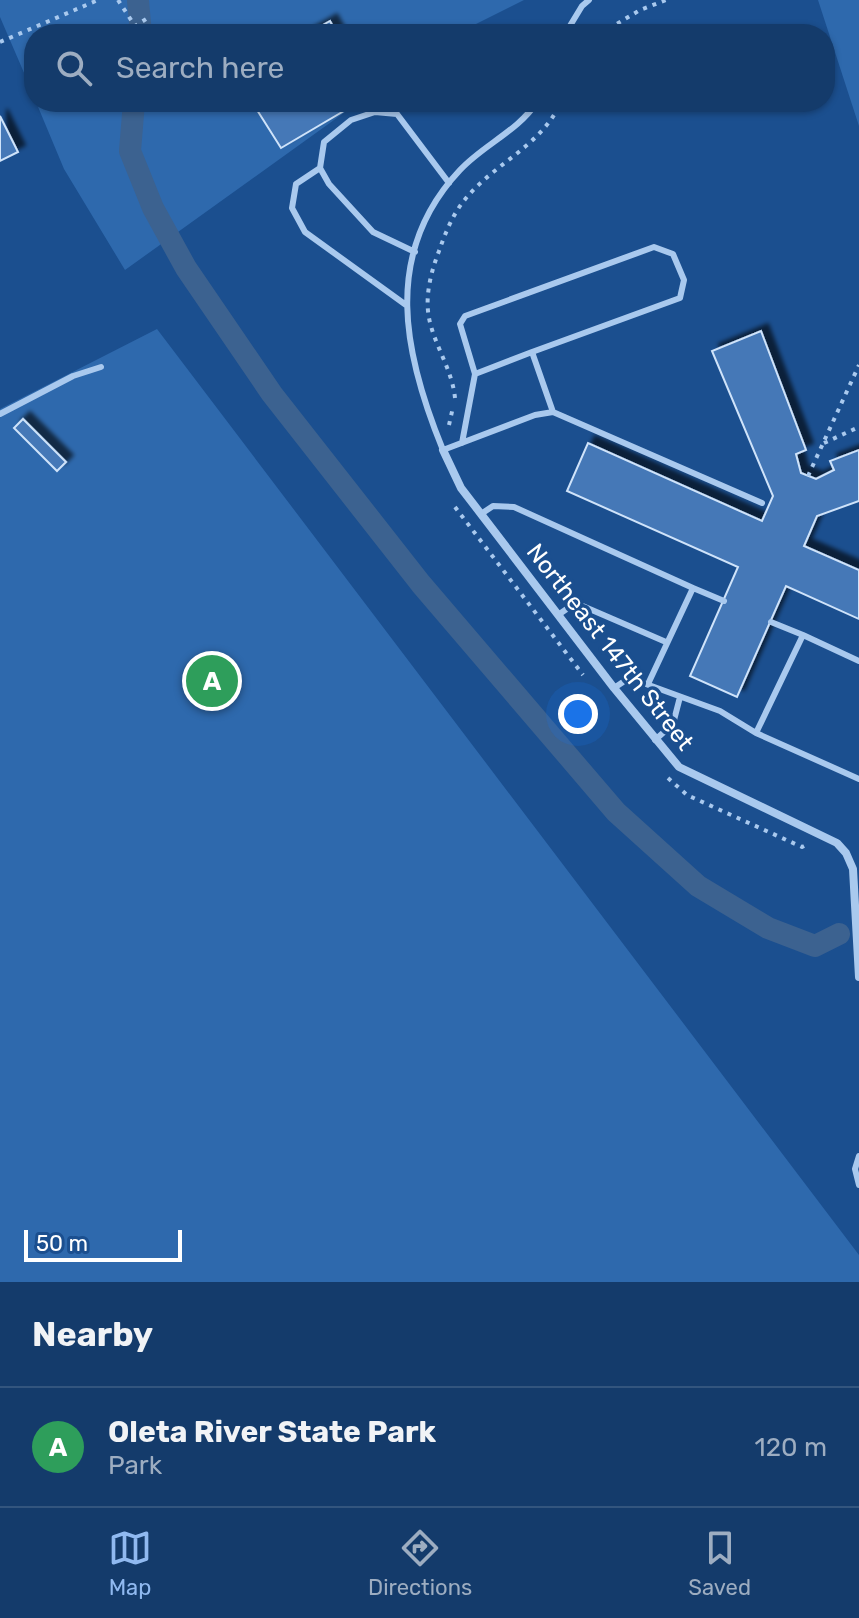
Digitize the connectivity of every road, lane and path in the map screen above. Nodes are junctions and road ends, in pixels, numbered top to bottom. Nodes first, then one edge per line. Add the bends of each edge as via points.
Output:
1 (98, 0) edge
2 (118, 0) edge
3 (589, 0) edge
4 (666, 0) edge
5 (151, 16) dead end
6 (42, 24) edge
7 (134, 24) edge
8 (138, 24) edge
9 (571, 24) edge
10 (617, 24) edge
11 (24, 32) edge
12 (0, 42) edge
13 (529, 112) edge
14 (555, 112) edge
15 (320, 168) junction
16 (449, 183) junction
17 (415, 252) junction
18 (406, 305) junction
19 (532, 352) junction
20 (859, 365) edge
21 (101, 367) dead end
22 (475, 374) junction
23 (553, 412) junction
24 (0, 414) edge
25 (859, 427) edge
26 (462, 443) junction
27 (822, 444) junction
28 (443, 450) junction
29 (808, 476) dead end
30 (450, 499) dead end
31 (762, 503) dead end
32 (481, 514) junction
33 (693, 588) junction
34 (724, 601) dead end
35 (558, 615) junction
36 (771, 622) dead end
37 (803, 635) junction
38 (666, 642) junction
39 (859, 661) edge
40 (590, 683) dead end
41 (648, 684) junction
42 (614, 688) junction
43 (680, 697) junction
44 (756, 733) junction
45 (655, 740) junction
46 (664, 773) dead end
47 (859, 779) edge
48 (802, 847) dead end
49 (856, 865) edge
50 (859, 977) edge
51 (859, 1156) edge
52 (859, 1185) edge

1 - 6 path
2 - 7 path
3 - 9 lane
4 - 10 path
5 - 8 path
11 - 12 path
13 - 16 lane
14 - 28 path via 545,129 463,202 435,260 428,311 456,396
15 - 16 lane via 324,142 351,120 375,112 397,114
15 - 17 lane via 373,232
15 - 18 lane via 296,184 292,208 305,232
16 - 17 lane via 432,208
17 - 18 lane
18 - 28 lane via 410,352
19 - 22 lane
19 - 22 lane via 680,298 684,280 673,254 654,247 465,316 460,332
19 - 23 lane
20 - 27 path
21 - 24 lane
22 - 26 lane
23 - 26 lane
23 - 31 lane
25 - 27 path
26 - 28 lane
27 - 29 path
28 - 32 street, Northeast 147th Street
30 - 40 path
32 - 33 lane via 493,506 514,507
32 - 35 street, Northeast 147th Street
33 - 34 lane
33 - 38 lane
35 - 38 lane via 578,604
35 - 42 street, Northeast 147th Street
36 - 37 lane
37 - 39 lane
37 - 44 lane
38 - 41 lane
41 - 42 lane via 626,680
41 - 43 lane
42 - 45 street, Northeast 147th Street
43 - 44 lane via 720,711
43 - 45 lane via 673,724
44 - 47 lane
45 - 49 street, Northeast 147th Street via 679,767 837,843
46 - 48 path via 687,795
49 - 50 street, Northeast 147th Street
51 - 52 lane

